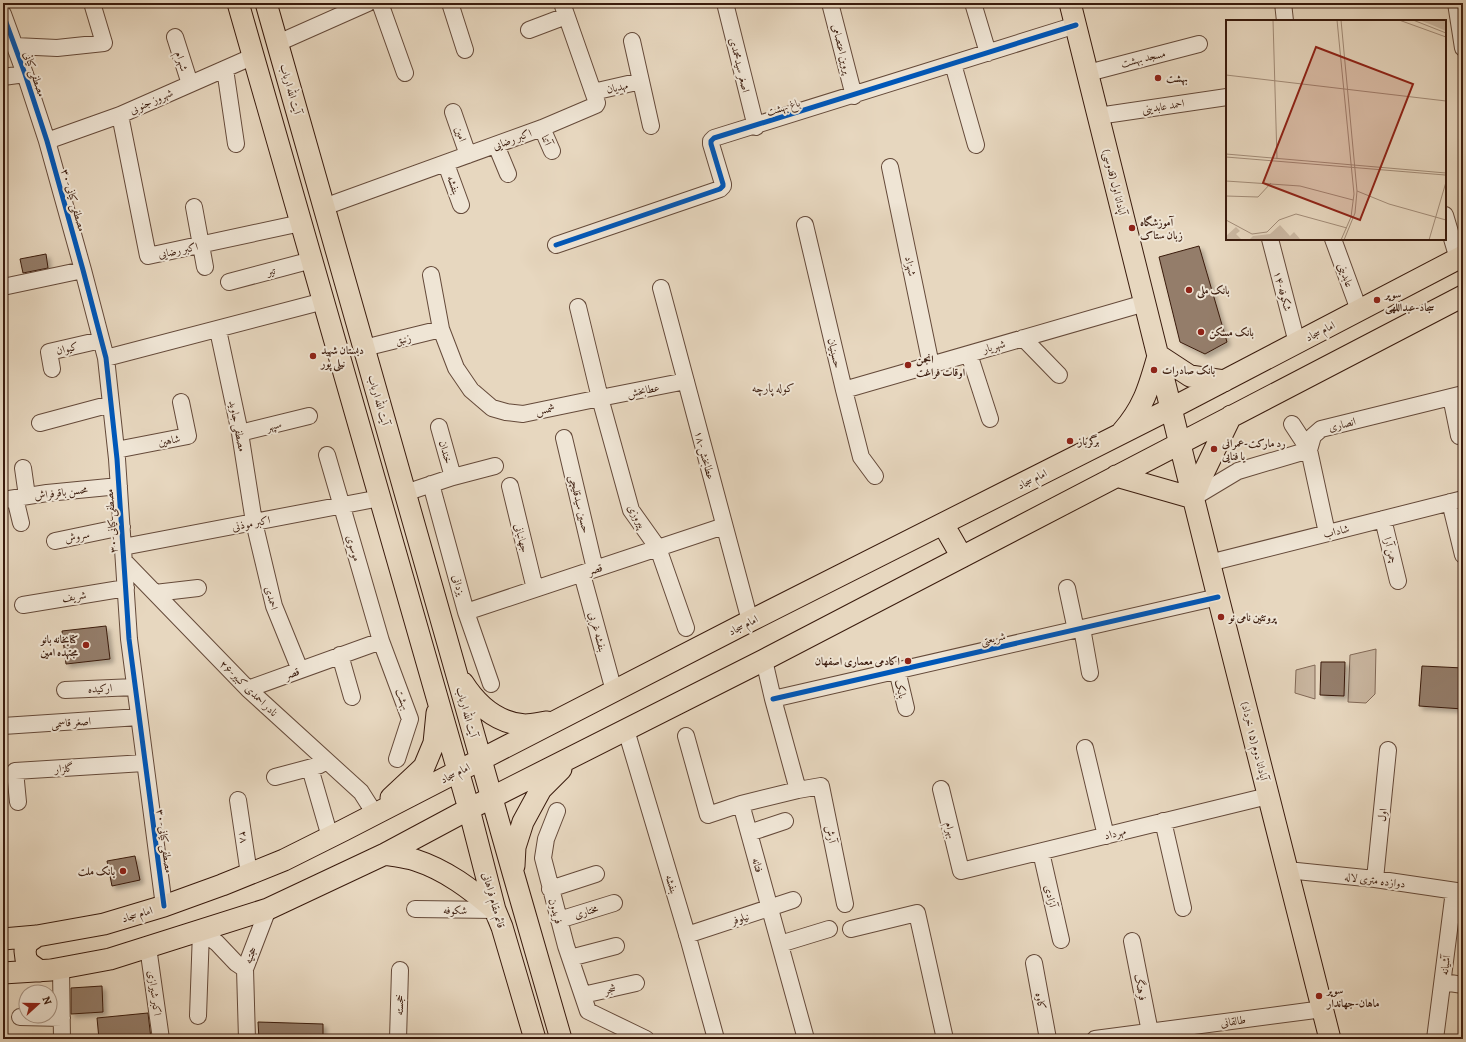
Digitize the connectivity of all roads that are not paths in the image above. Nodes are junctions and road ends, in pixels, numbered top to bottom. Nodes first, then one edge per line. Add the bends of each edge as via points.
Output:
1 (92, 3) edge
2 (238, 3) edge
3 (266, 3) edge
4 (368, 3) edge
5 (380, 3) edge
6 (450, 3) edge
7 (725, 3) edge
8 (830, 3) edge
9 (974, 3) edge
10 (1070, 3) edge
11 (1282, 3) edge
12 (1456, 3) edge
13 (346, 8) edge
14 (564, 10) edge
15 (3, 14) edge
16 (1285, 20) edge
17 (1076, 25) junction
18 (529, 30) dead end
19 (174, 37) dead end
20 (632, 41) dead end
21 (278, 43) junction
22 (1199, 44) dead end
23 (15, 46) junction
24 (1463, 48) edge
25 (465, 50) dead end
26 (988, 53) junction
27 (254, 56) junction
28 (953, 64) junction
29 (225, 69) junction
30 (406, 73) dead end
31 (1088, 73) junction
32 (25, 74) junction
33 (3, 77) edge
34 (641, 81) junction
35 (190, 84) junction
36 (593, 92) junction
37 (854, 96) junction
38 (1226, 97) edge
39 (453, 112) dead end
40 (120, 115) junction
41 (1098, 116) junction
42 (651, 126) dead end
43 (756, 126) junction
44 (542, 128) junction
45 (47, 141) junction
46 (236, 144) dead end
47 (496, 144) junction
48 (976, 145) dead end
49 (552, 151) dead end
50 (468, 155) junction
51 (446, 164) junction
52 (890, 167) dead end
53 (508, 174) dead end
54 (461, 205) dead end
55 (194, 207) dead end
56 (324, 207) junction
57 (1446, 218) edge
58 (301, 223) junction
59 (805, 225) dead end
60 (1270, 240) edge
61 (1334, 240) edge
62 (200, 245) junction
63 (556, 245) dead end
64 (1461, 258) edge
65 (312, 260) junction
66 (205, 267) dead end
67 (83, 270) junction
68 (431, 275) dead end
69 (229, 282) dead end
70 (3, 287) edge
71 (661, 288) dead end
72 (1463, 296) edge
73 (324, 301) junction
74 (1145, 303) junction
75 (578, 307) dead end
76 (1359, 310) junction
77 (441, 329) junction
78 (218, 330) junction
79 (1023, 338) junction
80 (101, 340) junction
81 (1297, 343) junction
82 (364, 348) junction
83 (969, 354) junction
84 (1158, 355) junction
85 (106, 358) junction
86 (931, 365) junction
87 (52, 369) dead end
88 (1059, 375) dead end
89 (686, 381) junction
90 (1224, 381) junction
91 (844, 390) junction
92 (1457, 395) edge
93 (600, 398) junction
94 (181, 402) dead end
95 (111, 404) junction
96 (1172, 408) junction
97 (309, 416) dead end
98 (1232, 416) junction
99 (990, 419) dead end
100 (40, 423) dead end
101 (1292, 424) dead end
102 (439, 427) dead end
103 (240, 433) junction
104 (1120, 434) junction
105 (1459, 436) dead end
106 (564, 438) dead end
107 (1180, 443) junction
108 (116, 450) junction
109 (1309, 450) junction
110 (327, 455) dead end
111 (395, 458) junction
112 (370, 465) junction
113 (495, 466) dead end
114 (23, 468) dead end
115 (875, 476) dead end
116 (1116, 476) junction
117 (453, 477) junction
118 (431, 484) junction
119 (119, 486) junction
120 (510, 486) dead end
121 (405, 493) junction
122 (15, 498) edge
123 (380, 498) junction
124 (1193, 498) junction
125 (1456, 501) edge
126 (341, 506) junction
127 (1383, 519) junction
128 (254, 522) junction
129 (21, 523) dead end
130 (943, 524) junction
131 (724, 526) junction
132 (122, 527) junction
133 (1327, 533) junction
134 (55, 541) dead end
135 (658, 548) junction
136 (124, 554) junction
137 (1463, 555) edge
138 (962, 557) junction
139 (1209, 563) junction
140 (589, 571) junction
141 (1398, 581) dead end
142 (126, 588) junction
143 (198, 588) dead end
144 (1067, 588) dead end
145 (535, 589) junction
146 (155, 593) junction
147 (1218, 597) junction
148 (22, 605) dead end
149 (466, 612) junction
150 (750, 621) junction
151 (686, 628) dead end
152 (1079, 629) junction
153 (381, 641) junction
154 (340, 656) junction
155 (764, 660) junction
156 (300, 670) junction
157 (897, 670) junction
158 (456, 672) junction
159 (1090, 673) dead end
160 (491, 684) dead end
161 (135, 686) junction
162 (434, 687) junction
163 (248, 689) junction
164 (65, 690) dead end
165 (614, 691) junction
166 (352, 696) dead end
167 (773, 699) junction
168 (906, 708) dead end
169 (139, 717) junction
170 (559, 720) junction
171 (3, 723) edge
172 (626, 730) junction
173 (686, 736) dead end
174 (1085, 748) dead end
175 (1388, 750) dead end
176 (572, 758) junction
177 (397, 759) dead end
178 (481, 760) junction
179 (329, 762) junction
180 (144, 763) junction
181 (456, 765) junction
182 (310, 768) junction
183 (275, 777) dead end
184 (941, 789) dead end
185 (798, 790) junction
186 (1268, 796) junction
187 (492, 798) junction
188 (238, 800) dead end
189 (18, 802) dead end
190 (741, 804) junction
191 (469, 809) junction
192 (557, 811) dead end
193 (375, 814) junction
194 (785, 821) dead end
195 (1163, 821) junction
196 (749, 833) junction
197 (1106, 836) junction
198 (330, 837) junction
199 (1041, 852) junction
200 (384, 854) junction
201 (1287, 870) junction
202 (961, 871) joint
203 (249, 874) junction
204 (596, 874) dead end
205 (514, 876) junction
206 (1375, 879) junction
207 (550, 889) junction
208 (1459, 891) edge
209 (793, 900) dead end
210 (614, 903) dead end
211 (846, 904) dead end
212 (164, 906) junction
213 (770, 908) junction
214 (1183, 908) dead end
215 (268, 909) junction
216 (415, 909) dead end
217 (526, 918) junction
218 (499, 919) junction
219 (559, 920) junction
220 (829, 929) dead end
221 (851, 929) dead end
222 (201, 931) junction
223 (687, 935) junction
224 (37, 936) junction
225 (1061, 940) dead end
226 (3, 941) edge
227 (1132, 942) dead end
228 (780, 944) junction
229 (616, 946) dead end
230 (148, 947) junction
231 (570, 958) junction
232 (1034, 963) dead end
233 (61, 968) junction
234 (245, 969) junction
235 (400, 970) dead end
236 (40, 971) junction
237 (3, 972) edge
238 (1443, 982) junction
239 (636, 983) dead end
240 (1463, 985) edge
241 (583, 995) junction
242 (1323, 1009) junction
243 (198, 1016) dead end
244 (58, 1018) edge
245 (62, 1018) junction
246 (1150, 1032) junction
247 (1186, 1033) edge
248 (62, 1039) edge
249 (161, 1039) edge
250 (246, 1039) edge
251 (398, 1039) edge
252 (535, 1039) edge
253 (561, 1039) edge
254 (646, 1039) edge
255 (716, 1039) edge
256 (806, 1039) edge
257 (945, 1039) edge
258 (1048, 1039) edge
259 (1095, 1039) edge
260 (1330, 1039) edge
261 (1435, 1039) edge

1 - 23 street via 104,43 57,48
2 - 27 main road
3 - 21 main road, آیت الله ارباب
4 - 13 street
5 - 30 street
6 - 25 street
7 - 43 street, اصغر سیدمحمدی
8 - 37 street, پروین اعتصامی
9 - 26 street
10 - 17 main road, آپادانا اول (قدوسی)
11 - 16 street
12 - 24 street
13 - 21 street
14 - 18 street
14 - 36 street, اکبر رضایی
15 - 23 street, مصطفی کیانی
17 - 26 street, باغ بهشت
17 - 31 main road, آپادانا اول (قدوسی)
19 - 35 street, شهرام
20 - 34 street
21 - 56 main road, آیت الله ارباب
22 - 31 street, مسجد بهشت
23 - 32 street, مصطفی کیانی
26 - 28 street, باغ بهشت
27 - 29 street, شهروز جنوبی
27 - 58 main road
28 - 37 street, باغ بهشت
28 - 48 street
29 - 35 street, شهروز جنوبی
29 - 46 street
31 - 41 main road, آپادانا اول (قدوسی)
32 - 33 street
32 - 45 street, مصطفی کیانی
34 - 36 street, مهدیان
34 - 42 street
35 - 40 street, شهروز جنوبی
36 - 44 street, اکبر رضایی via 596,105
37 - 43 street, باغ بهشت
38 - 41 street, احمد عابدینی
39 - 50 street, امین
40 - 45 street, شهروز جنوبی
40 - 62 street, اکبر رضایی via 148,256
41 - 74 main road, آپادانا اول (قدوسی)
43 - 63 street, باغ بهشت via 711,141 723,184 720,189
44 - 47 street, اکبر رضایی
44 - 49 street, آتنا
45 - 67 street, ۳۰-مصطفی کیانی
47 - 50 street, اکبر رضایی
47 - 53 street
50 - 51 street, اکبر رضایی
51 - 54 street, بنفشه
51 - 56 street, اکبر رضایی
52 - 86 street, شهزاد
55 - 62 street
56 - 82 main road, آیت الله ارباب
57 - 64 street
58 - 62 street, اکبر رضایی
58 - 65 main road
59 - 91 street, حسینیان
60 - 81 street, ۱۴-شکوفه
61 - 76 street, عابدینی
62 - 66 street
64 - 76 main road, امام سجاد
65 - 69 street, تیر
65 - 73 main road
67 - 70 street
67 - 80 street, ۳۰-مصطفی کیانی
68 - 77 street, شمس
71 - 89 street, ۱۸-عطابخش
72 - 98 main road
73 - 78 street
73 - 112 main road
74 - 79 street, شهریار
74 - 84 main road, آپادانا اول (قدوسی)
75 - 93 street
76 - 81 main road, امام سجاد
77 - 82 street, زنبق
77 - 93 street, شمس via 456,368 471,390 492,408 523,414
78 - 85 street
78 - 103 street, مصطفی جاوید
79 - 83 street, شهریار
79 - 88 street
80 - 85 street, ۳۰-مصطفی کیانی
80 - 87 street, کیوان via 49,352
81 - 90 main road, امام سجاد
82 - 111 main road, آیت الله ارباب
83 - 86 street, شهریار
83 - 99 street
84 - 90 main road via 1190,376
84 - 96 main road, آپادانا اول (قدوسی)
84 - 104 main road via 1146,396
85 - 95 street, ۳۰-مصطفی کیانی
86 - 91 street, شهریار
89 - 93 street, عطابخش
89 - 131 street, ۱۸-عطابخش
90 - 96 main road, امام سجاد
91 - 115 street, حسینیان via 861,457
92 - 105 street
92 - 109 street, انصاری via 1321,429 1313,436
93 - 135 street, پیروزی via 631,510
94 - 108 street, شاهین via 188,436
95 - 100 street
95 - 108 street, ۳۰-مصطفی کیانی
96 - 104 main road, امام سجاد
96 - 107 main road, آپادانا اول (قدوسی)
97 - 103 street, سپهر
98 - 107 main road
98 - 124 main road
101 - 109 street
102 - 117 street, خندان
103 - 128 street, مصطفی جاوید
104 - 130 main road, امام سجاد
106 - 140 street, حسین سیدقلیچی
107 - 116 main road
107 - 124 main road, آپادانا دوم (۱۵ خرداد)
108 - 119 street, ۳۰-مصطفی کیانی
109 - 124 street via 1238,472
109 - 133 street
110 - 126 street, موسوی
111 - 112 main road
111 - 121 main road, آیت الله ارباب
112 - 123 main road
113 - 117 street
114 - 122 street
116 - 124 main road
116 - 138 main road
117 - 118 street
118 - 121 street
118 - 149 street, یزدانی
119 - 122 street, محسن باقرفراش
119 - 132 street, ۳۰-مصطفی کیانی
120 - 145 street, جهانبانی
121 - 158 main road, آیت الله ارباب
122 - 129 street
123 - 126 street, اکبر موذنی
123 - 162 main road
124 - 139 main road, آپادانا دوم (۱۵ خرداد)
125 - 127 street, شاداب
125 - 137 street
126 - 128 street, اکبر موذنی
126 - 153 street, موسوی
127 - 133 street, شاداب
127 - 141 street, چمن آرا
128 - 136 street, اکبر موذنی
128 - 156 street, احمدی via 274,606
130 - 138 main road
130 - 150 main road, امام سجاد
131 - 135 street, قصر
131 - 150 street, ۱۸-عطابخش
132 - 134 street, سروش
132 - 136 street, ۳۰-مصطفی کیانی
133 - 139 street, شاداب
135 - 140 street, قصر
135 - 151 street, پیروزی
136 - 142 street, ۳۰-مصطفی کیانی
136 - 146 street, ۲۶-نادر احمدی کبیر
138 - 155 main road
139 - 147 main road, آپادانا دوم (۱۵ خرداد)
140 - 145 street, قصر
140 - 165 street, بنفشه غربی
142 - 148 street, شریف
142 - 161 street, ۳۰-مصطفی کیانی
143 - 146 street
144 - 152 street
145 - 149 street, قصر
146 - 163 street, ۲۶-نادر احمدی کبیر
147 - 152 street, شریعتی
147 - 186 main road, آپادانا دوم (۱۵ خرداد)
149 - 160 street, یزدانی
150 - 165 main road, امام سجاد
152 - 157 street, شریعتی
152 - 159 street
153 - 154 street, قصر
153 - 177 street, بهشت via 410,718
154 - 156 street, قصر
154 - 166 street
155 - 167 street
155 - 172 main road
156 - 163 street, قصر
157 - 167 street, شریعتی
157 - 168 street, بابک
158 - 170 main road via 471,696 490,714 526,725
158 - 178 main road, آیت الله ارباب
161 - 164 street, ارکیده
161 - 169 street, ۳۰-مصطفی کیانی
162 - 181 main road
162 - 193 main road via 437,712 434,743 424,767
163 - 179 street, ۲۶-نادر احمدی کبیر
165 - 170 main road, امام سجاد
167 - 185 street
169 - 171 street, اصغر قاسمی
169 - 180 street, ۳۰-مصطفی کیانی
170 - 178 main road, امام سجاد
172 - 176 main road
172 - 223 street, بنفشه
173 - 190 street via 708,815
174 - 197 street
175 - 206 street, اول
176 - 187 main road
176 - 205 main road via 541,789 523,822 516,847
178 - 181 main road, امام سجاد
178 - 187 main road, آیت الله ارباب
179 - 182 street
179 - 193 street, ۲۶-نادر احمدی کبیر via 361,792
180 - 189 street, گلزار via 16,771
180 - 212 street, ۳۰-مصطفی کیانی
181 - 191 main road, قائم مقام فراهانی
181 - 193 main road, امام سجاد
182 - 183 street
182 - 198 street
184 - 202 street, بهرام
185 - 190 street, آرش
185 - 211 street, آرش via 821,786
186 - 195 street, مهرداد
186 - 201 main road, آپادانا دوم (۱۵ خرداد)
187 - 191 main road
187 - 205 main road
188 - 203 street, ۲۸
190 - 196 street, فتانه
191 - 200 main road
191 - 218 main road, قائم مقام فراهانی
192 - 207 street, فریدون via 546,839 543,858
193 - 198 main road, امام سجاد
194 - 196 street
195 - 197 street, مهرداد
195 - 214 street
196 - 213 street, فتانه
197 - 199 street, مهرداد
198 - 203 main road, امام سجاد
199 - 202 street, مهرداد
199 - 225 street, آزادی
200 - 215 main road
200 - 218 main road via 414,860 442,871 470,889
201 - 206 street, دوازده متری لاله
201 - 242 main road, آپادانا دوم (۱۵ خرداد)
203 - 212 main road, امام سجاد
204 - 207 street
205 - 217 main road
206 - 208 street, دوازده متری لاله
207 - 219 street, فریدون
208 - 238 street, آشیانه
209 - 213 street, نیلوفر
210 - 219 street, مختاری
212 - 224 main road, امام سجاد via 104,924
213 - 223 street, نیلوفر
213 - 228 street, فتانه
215 - 222 main road
215 - 234 street, حجتیه
216 - 218 street, شکوفه
217 - 218 main road via 523,913 512,909 507,911 501,921
217 - 253 main road
218 - 252 main road, قائم مقام فراهانی
219 - 231 street, فریدون
220 - 228 street
221 - 257 street via 917,913
222 - 230 main road
222 - 234 street, حجتیه
222 - 243 street
223 - 255 street, بنفشه
224 - 226 main road, امام سجاد
224 - 236 main road via 27,943 24,951 26,959
226 - 237 main road via 12,951 13,960 9,968
227 - 246 street, فرهنگ
228 - 256 street, فتانه
229 - 231 street
230 - 233 main road via 110,959
230 - 249 street, اکبر شیرازی
231 - 241 street, فریدون
232 - 258 street, کاوه
233 - 236 main road
233 - 245 street
234 - 250 street
235 - 251 street, خجسته
236 - 237 main road
238 - 240 street
238 - 261 street, آشیانه
239 - 241 street, شجر
241 - 254 street, فریدون via 588,1011
242 - 247 street, طالقانی
242 - 260 main road, آپادانا دوم (۱۵ خرداد)
244 - 245 street
245 - 248 street
246 - 247 street, طالقانی
246 - 259 street, طالقانی

